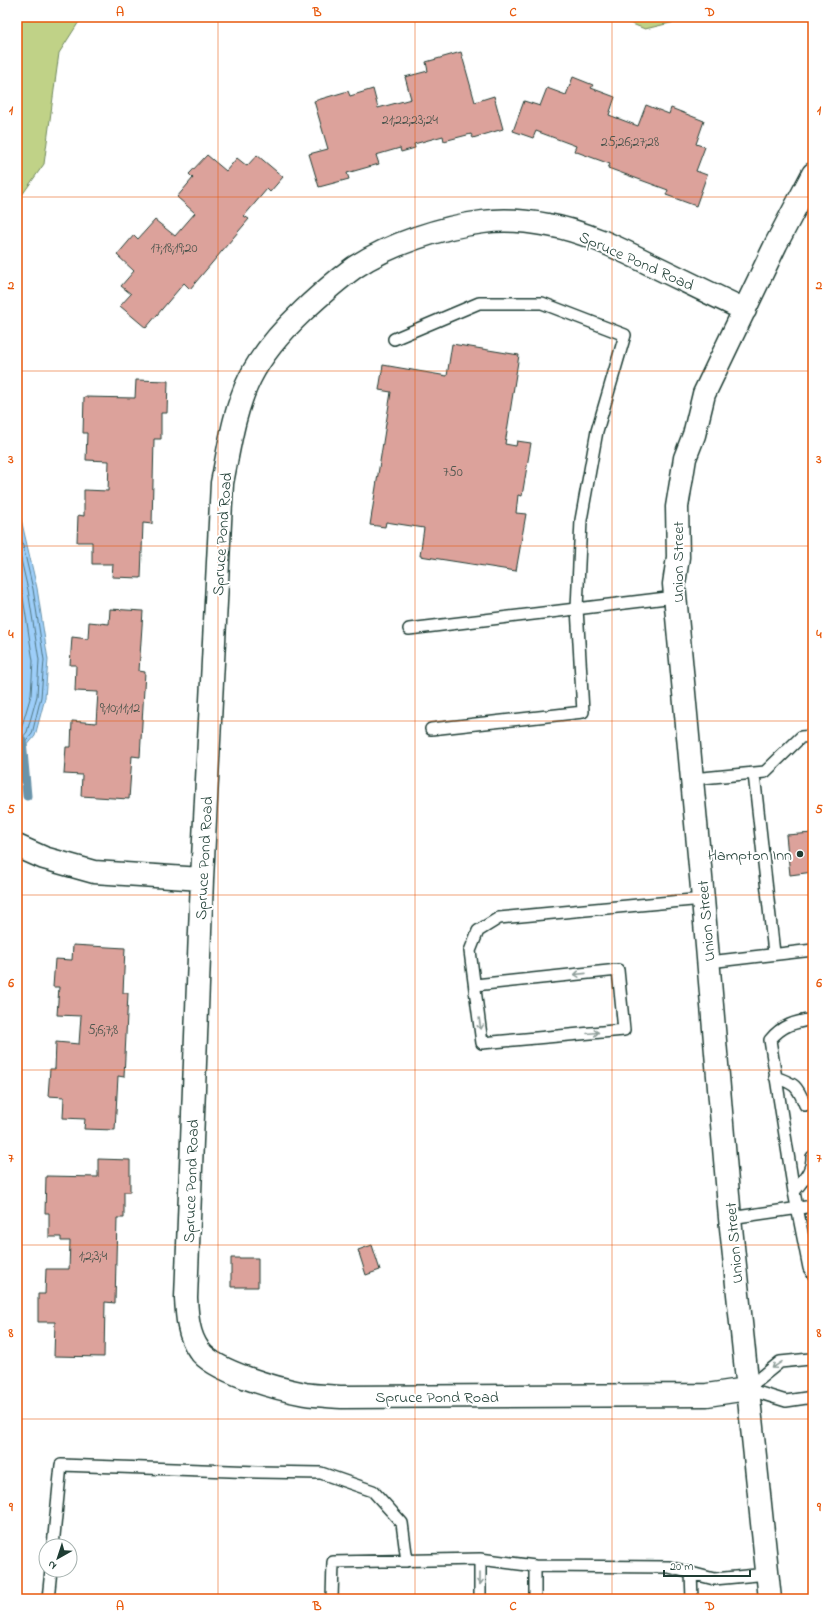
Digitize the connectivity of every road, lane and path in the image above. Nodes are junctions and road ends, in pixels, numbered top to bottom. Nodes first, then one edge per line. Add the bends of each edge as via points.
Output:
1 (813, 174) edge
2 (745, 310) junction
3 (394, 339) dead end
4 (675, 597) junction
5 (578, 608) junction
6 (409, 629) dead end
7 (431, 730) dead end
8 (813, 736) edge
9 (754, 774) junction
10 (692, 779) junction
11 (17, 846) edge
12 (202, 879) junction
13 (703, 899) junction
14 (813, 950) edge
15 (774, 953) junction
16 (709, 962) junction
17 (475, 985) junction
18 (813, 1019) edge
19 (775, 1078) junction
20 (805, 1105) dead end
21 (812, 1157) dead end
22 (794, 1192) junction
23 (813, 1206) edge
24 (797, 1208) junction
25 (730, 1218) junction
26 (813, 1274) edge
27 (813, 1361) edge
28 (747, 1389) junction
29 (813, 1397) edge
30 (54, 1538) edge
31 (480, 1559) junction
32 (407, 1561) junction
33 (535, 1566) junction
34 (691, 1573) junction
35 (768, 1574) junction
36 (50, 1578) edge
37 (48, 1599) edge
38 (332, 1599) edge
39 (480, 1599) edge
40 (535, 1599) edge
41 (692, 1599) edge
42 (770, 1599) edge

1 - 2 street, Union Street
2 - 4 street, Union Street via 704,394 694,435 685,458 677,507 678,556
2 - 12 street, Spruce Pond Road via 635,256 578,233 549,225 516,221 484,222 436,232 392,247 355,268 316,299 280,333 249,379 230,439 222,483
3 - 5 lane via 479,303 542,303 625,335 597,431 581,520
4 - 5 lane
4 - 10 street, Union Street
5 - 6 lane
5 - 7 lane via 583,712
8 - 9 lane via 801,737 765,772
9 - 10 lane
9 - 15 lane
10 - 13 street, Union Street
11 - 12 street via 44,858 94,872
12 - 28 street, Spruce Pond Road via 186,1298 188,1322 199,1351 211,1362 226,1370 277,1387 306,1394 334,1396 707,1395
13 - 16 street, Union Street
13 - 17 lane via 499,918 478,931 470,952
14 - 15 lane
15 - 16 lane
16 - 25 street, Union Street
17 -> 17 lane via 482,1043 624,1030 618,970
18 - 19 lane via 782,1028 770,1040
19 - 20 lane via 793,1083
19 - 22 lane
21 - 22 lane via 807,1174
22 - 24 lane
23 - 24 lane
24 - 25 lane
24 - 26 lane via 809,1268
25 - 28 street, Union Street
27 -> 28 lane via 810,1359 780,1362
28 - 29 lane via 786,1401
28 - 35 street, Union Street
30 - 32 lane via 61,1465 321,1473 373,1490 402,1523
31 - 32 lane
31 - 33 lane
31 -> 39 lane
32 - 38 lane via 333,1562
33 - 34 lane via 669,1566
33 - 40 lane
34 - 35 lane via 714,1578
34 - 41 lane
35 - 42 street, Union Street
36 - 37 lane

